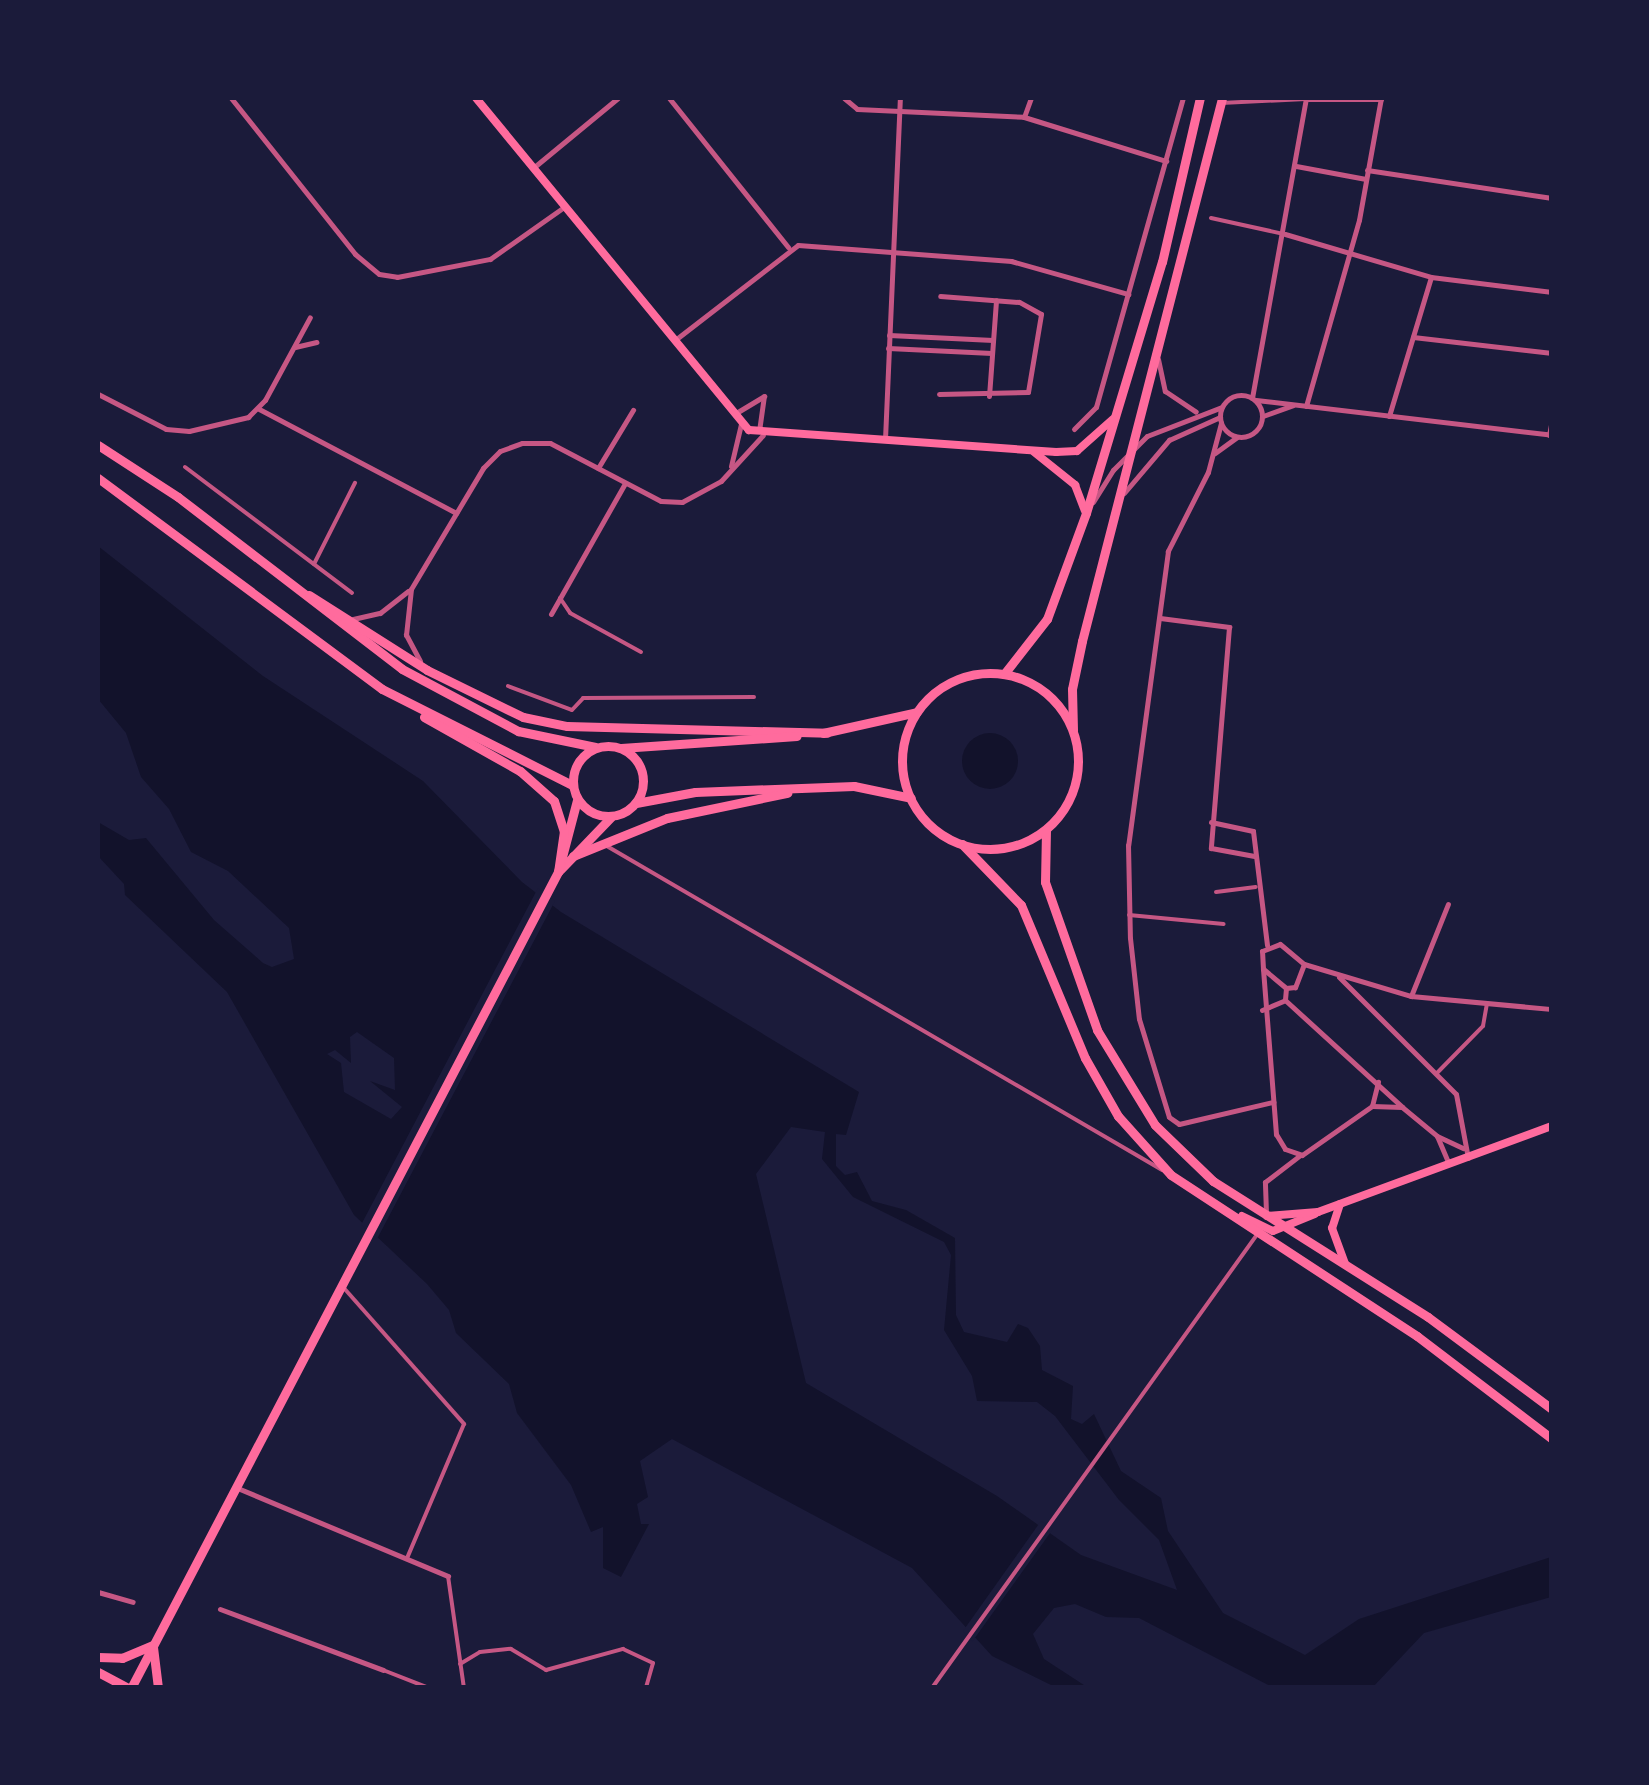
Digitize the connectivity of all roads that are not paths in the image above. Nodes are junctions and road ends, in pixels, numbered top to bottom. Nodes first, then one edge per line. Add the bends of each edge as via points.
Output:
1 (231, 98) edge
2 (476, 98) edge
3 (618, 98) edge
4 (668, 98) edge
5 (844, 98) edge
6 (900, 98) edge
7 (1030, 98) edge
8 (1183, 98) edge
9 (1200, 98) edge
10 (1306, 98) edge
11 (1381, 98) edge
12 (1222, 100) edge
13 (899, 112) junction
14 (1024, 117) junction
15 (1166, 160) junction
16 (1296, 166) junction
17 (533, 168) junction
18 (1368, 170) junction
19 (1366, 179) junction
20 (1552, 198) edge
21 (564, 207) junction
22 (1211, 218) dead end
23 (1285, 234) junction
24 (788, 248) junction
25 (893, 252) junction
26 (1350, 254) junction
27 (1431, 277) junction
28 (1552, 292) edge
29 (1128, 294) junction
30 (940, 296) dead end
31 (996, 300) junction
32 (310, 317) dead end
33 (890, 336) junction
34 (1413, 337) junction
35 (316, 342) dead end
36 (673, 342) junction
37 (992, 347) junction
38 (888, 348) junction
39 (293, 349) junction
40 (1552, 353) edge
41 (1158, 359) junction
42 (98, 394) edge
43 (938, 394) dead end
44 (989, 396) junction
45 (1254, 399) junction
46 (1294, 405) junction
47 (1306, 406) junction
48 (1222, 407) junction
49 (258, 409) junction
50 (633, 410) dead end
51 (1196, 412) junction
52 (733, 415) junction
53 (1116, 416) junction
54 (1263, 416) junction
55 (1389, 416) junction
56 (1220, 420) junction
57 (1552, 420) edge
58 (741, 424) junction
59 (1074, 429) dead end
60 (760, 434) junction
61 (1550, 435) edge
62 (1236, 437) junction
63 (98, 441) edge
64 (884, 442) junction
65 (1134, 448) junction
66 (1034, 452) junction
67 (1213, 454) junction
68 (185, 467) dead end
69 (598, 468) junction
70 (730, 468) junction
71 (98, 478) edge
72 (355, 483) dead end
73 (625, 483) junction
74 (1124, 493) junction
75 (456, 513) junction
76 (1086, 513) junction
77 (314, 564) junction
78 (290, 584) junction
79 (410, 589) junction
80 (352, 593) dead end
81 (558, 597) junction
82 (552, 614) dead end
83 (345, 618) junction
84 (1160, 618) junction
85 (641, 652) dead end
86 (427, 670) junction
87 (1004, 674) junction
88 (508, 686) dead end
89 (754, 697) dead end
90 (402, 700) junction
91 (917, 712) junction
92 (1073, 730) junction
93 (827, 733) junction
94 (596, 747) junction
95 (620, 748) junction
96 (572, 785) junction
97 (815, 788) junction
98 (910, 798) junction
99 (577, 800) junction
100 (636, 803) junction
101 (611, 816) junction
102 (1212, 822) junction
103 (1046, 830) junction
104 (600, 843) junction
105 (962, 844) junction
106 (573, 856) junction
107 (1254, 856) junction
108 (556, 876) junction
109 (1256, 887) junction
110 (1216, 892) dead end
111 (1448, 904) dead end
112 (1129, 915) junction
113 (1224, 924) dead end
114 (1267, 944) junction
115 (1304, 964) junction
116 (1263, 969) junction
117 (1339, 976) junction
118 (1286, 988) junction
119 (1411, 996) junction
120 (1284, 1000) junction
121 (1487, 1003) junction
122 (1552, 1009) edge
123 (1262, 1010) junction
124 (1436, 1074) junction
125 (1378, 1082) junction
126 (1273, 1102) junction
127 (1372, 1106) junction
128 (1402, 1107) junction
129 (1552, 1126) edge
130 (1437, 1136) junction
131 (1463, 1148) junction
132 (1302, 1155) junction
133 (1468, 1158) junction
134 (1450, 1164) junction
135 (1171, 1175) junction
136 (1201, 1200) junction
137 (1264, 1202) junction
138 (1340, 1204) junction
139 (1316, 1213) junction
140 (1285, 1214) junction
141 (1267, 1216) junction
142 (1286, 1227) junction
143 (1256, 1236) junction
144 (1345, 1264) junction
145 (340, 1285) junction
146 (1552, 1409) edge
147 (1552, 1439) edge
148 (235, 1487) junction
149 (407, 1558) junction
150 (448, 1576) joint
151 (98, 1592) edge
152 (133, 1602) dead end
153 (220, 1608) dead end
154 (153, 1644) junction
155 (98, 1657) edge
156 (460, 1664) junction
157 (383, 1670) joint
158 (98, 1672) edge
159 (130, 1688) edge
160 (158, 1688) edge
161 (429, 1688) edge
162 (464, 1688) edge
163 (646, 1688) edge
164 (932, 1688) edge

1 - 21 street via 355,254 379,274 397,277 480,262
2 - 17 main road
3 - 17 street
4 - 24 street
5 - 13 street via 854,108
6 - 13 street
7 - 14 street
8 - 15 street
9 - 53 main road
10 - 11 street
10 - 12 street
10 - 16 street
11 - 18 street
12 - 41 main road
13 - 14 street
13 - 25 street
14 - 15 street
15 - 29 street
16 - 19 street
16 - 23 street
17 - 21 main road
18 - 19 street
18 - 20 street
19 - 26 street
21 - 36 main road
22 - 23 street
23 - 26 street
23 - 45 street
24 - 25 street
24 - 36 street
25 - 29 street via 1012,261
25 - 33 street
26 - 27 street
26 - 47 street
27 - 28 street
27 - 34 street
29 - 59 street via 1096,406
30 - 31 street
31 - 37 street
31 - 44 street via 1041,314 1032,388
32 - 39 street
33 - 37 street
33 - 38 street
34 - 40 street
34 - 55 street
35 - 39 street
36 - 52 main road
37 - 38 street
37 - 44 street
38 - 64 street
39 - 49 street
41 - 51 street via 1165,391
41 - 65 main road
42 - 49 street via 166,430 189,431
43 - 44 street
45 - 46 street
45 - 48 street via 1232,397
45 - 54 street
46 - 47 street
46 - 54 street
47 - 55 street
48 - 51 street
48 - 56 street
49 - 75 street
50 - 69 street
51 - 65 street
52 - 58 main road
52 - 60 street via 764,396
53 - 66 main road via 1077,451
53 - 76 main road
54 - 62 street via 1255,432
55 - 61 street
56 - 62 street
56 - 67 street
56 - 74 street via 1168,440
57 - 61 street
58 - 60 main road
58 - 70 street
60 - 64 main road
60 - 70 street
62 - 67 street
63 - 78 main road
64 - 66 main road
65 - 74 main road
65 - 76 street
66 - 76 main road via 1074,485
67 - 84 street via 1171,534
68 - 77 street
69 - 73 street
69 - 75 street via 550,444 512,446 482,468
70 - 73 street via 690,501 660,501
71 - 90 main road
72 - 77 street
73 - 81 street
74 - 92 main road via 1072,689
75 - 79 street
76 - 87 main road via 1047,618
77 - 80 street
78 - 83 main road
78 - 94 main road via 364,644 456,701 539,738
79 - 83 street via 380,613
79 - 86 street via 406,634
81 - 82 street
81 - 85 street via 570,613
83 - 86 main road
84 - 102 street via 1229,627
84 - 112 street via 1128,845
86 - 93 main road via 546,723
87 - 91 main road via 956,679
87 - 92 main road via 1046,693
88 - 89 street via 572,710 583,698
90 - 96 main road
90 - 108 main road via 542,787 562,818
91 - 93 main road
91 - 98 main road via 902,770
92 - 103 main road via 1076,784
93 - 95 main road
94 - 95 main road
94 - 96 main road via 577,762
95 - 100 main road via 641,769
96 - 99 main road
97 - 98 main road via 870,786
97 - 100 main road via 695,792
97 - 104 main road via 696,810
98 - 105 main road via 930,825
99 - 101 main road
99 - 108 main road
100 - 101 main road
101 - 106 main road
102 - 107 street via 1250,827
102 - 107 street via 1214,852
103 - 105 main road via 1006,848
103 - 141 main road via 1050,902 1116,1069 1180,1153
104 - 106 main road
104 - 135 street
105 - 135 main road via 1021,904 1085,1058 1118,1116
106 - 108 main road
107 - 109 street
108 - 145 main road
109 - 110 street
109 - 114 street
111 - 119 street
112 - 113 street
112 - 126 street via 1138,1019 1169,1117 1179,1124
114 - 115 street via 1280,944
114 - 116 street
115 - 117 street
115 - 118 street via 1301,982
116 - 118 street
116 - 123 street
117 - 119 street
117 - 124 street
118 - 120 street
119 - 121 street
120 - 123 street
120 - 125 street
121 - 122 street
121 - 124 street via 1483,1026
123 - 126 street
124 - 131 street via 1461,1102
125 - 127 street
125 - 128 street
126 - 132 street via 1278,1142
127 - 128 street
127 - 132 street
128 - 130 street
129 - 133 main road
130 - 131 street
130 - 134 street
131 - 133 street
132 - 137 street via 1266,1182
133 - 134 main road
134 - 138 main road
135 - 136 main road
136 - 142 main road via 1262,1229
136 - 143 main road
137 - 140 street
137 - 141 street
138 - 139 main road
138 - 144 main road via 1332,1228
139 - 140 main road
139 - 142 main road
140 - 141 main road
141 - 142 main road
142 - 144 main road
143 - 147 main road via 1417,1336
143 - 164 street
144 - 146 main road
145 - 148 main road
145 - 149 street via 464,1424
148 - 149 street
148 - 154 main road
149 - 150 street
150 - 156 street
151 - 152 street
153 - 157 street
154 - 155 main road via 134,1654
154 - 159 main road
154 - 160 main road
156 - 162 street
156 - 163 street via 480,1652 511,1648 540,1670 623,1649 650,1659
157 - 161 street
158 - 159 main road

